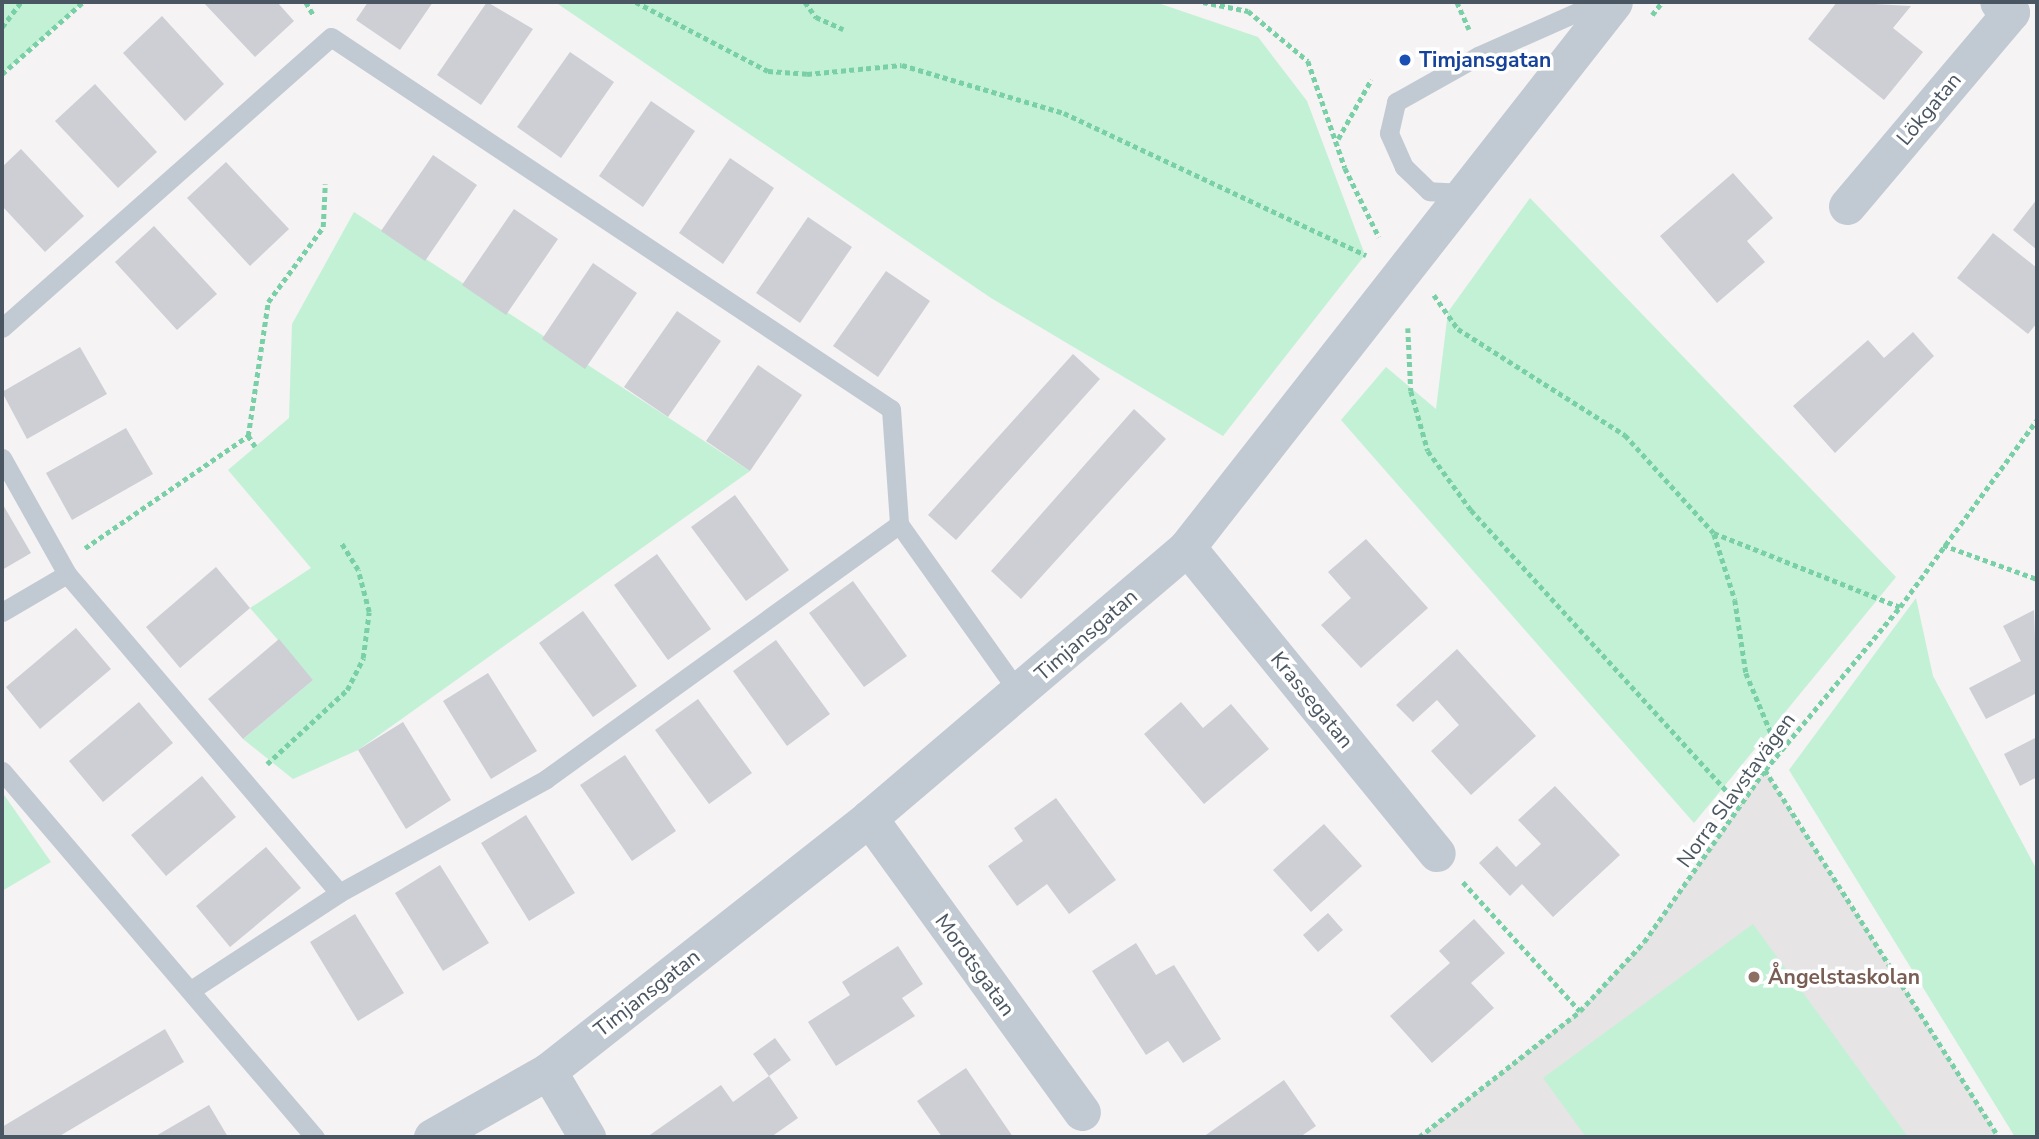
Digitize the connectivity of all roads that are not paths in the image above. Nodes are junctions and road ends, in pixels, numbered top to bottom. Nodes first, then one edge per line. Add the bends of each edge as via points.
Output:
1 (1600, 2) edge
2 (1614, 2) edge
3 (2009, 5) edge
4 (1464, 193) junction
5 (1847, 206) dead end
6 (2, 328) edge
7 (2, 458) edge
8 (900, 524) junction
9 (1188, 547) junction
10 (64, 569) junction
11 (2, 612) edge
12 (1019, 693) junction
13 (2, 771) edge
14 (869, 818) junction
15 (1437, 853) road end
16 (339, 893) junction
17 (191, 990) junction
18 (548, 1071) junction
19 (1082, 1112) dead end
20 (314, 1137) edge
21 (432, 1137) edge
22 (587, 1137) edge

1 - 4 lane via 1478,56 1396,102 1389,133 1404,167 1429,191
2 - 4 street, Timjansgatan
3 - 5 street, Lökgatan
4 - 9 street, Timjansgatan
6 - 8 lane via 331,37 891,409
7 - 10 lane
8 - 12 lane
8 - 16 lane via 546,779
9 - 12 street, Timjansgatan
9 - 15 street, Krassegatan
10 - 11 lane
10 - 16 lane
12 - 14 street, Timjansgatan
13 - 17 lane
14 - 18 street, Timjansgatan
14 - 19 street, Morotsgatan
16 - 17 lane
17 - 20 lane
18 - 21 street, Timjansgatan
18 - 22 street

